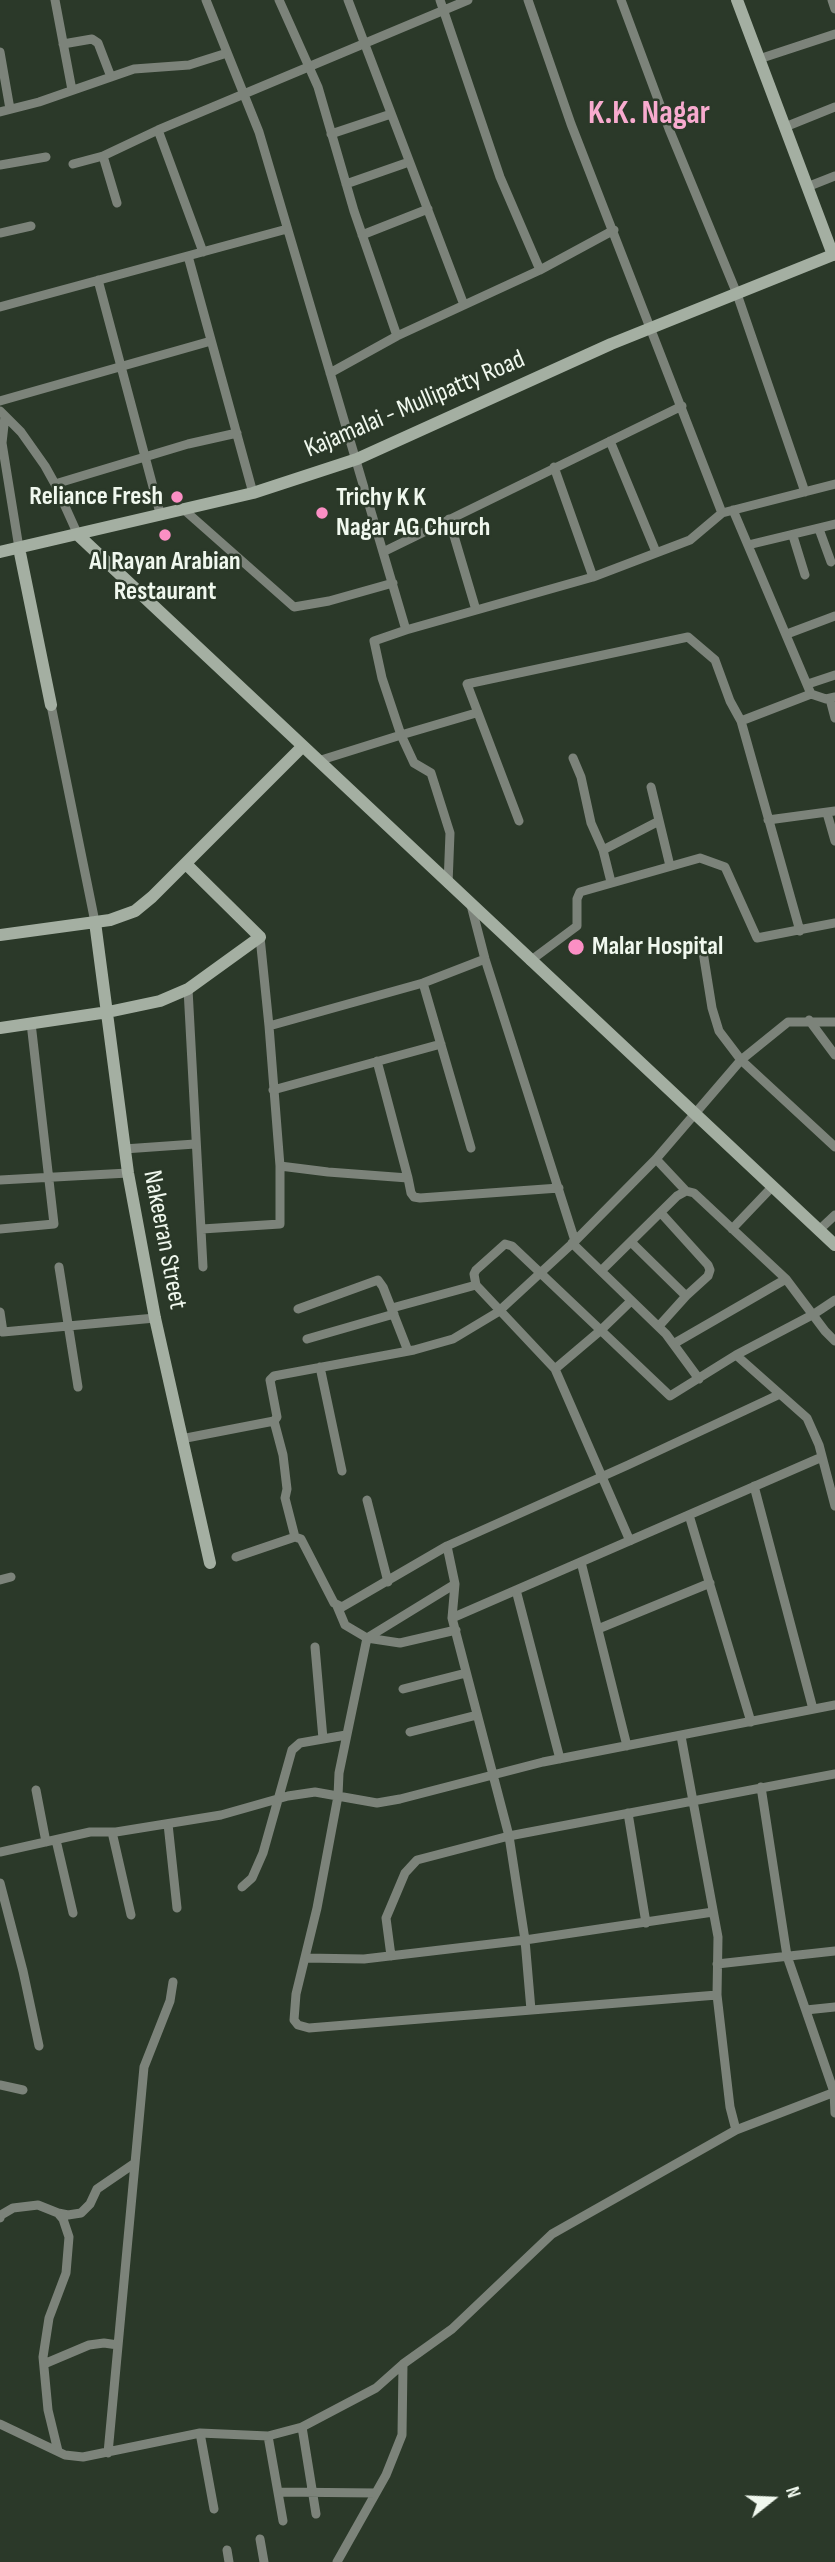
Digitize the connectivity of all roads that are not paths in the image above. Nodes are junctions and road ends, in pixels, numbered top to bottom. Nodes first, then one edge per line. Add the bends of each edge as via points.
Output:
1 (55, 0) edge
2 (206, 0) edge
3 (279, 0) edge
4 (348, 0) edge
5 (440, 0) edge
6 (468, 0) edge
7 (528, 0) edge
8 (621, 0) edge
9 (737, 0) edge
10 (832, 0) edge
11 (835, 9) edge
12 (443, 11) junction
13 (835, 34) edge
14 (62, 44) junction
15 (363, 44) junction
16 (0, 52) edge
17 (228, 53) junction
18 (759, 59) junction
19 (309, 67) junction
20 (111, 77) junction
21 (72, 90) junction
22 (244, 94) junction
23 (835, 107) edge
24 (5, 111) edge
25 (391, 114) junction
26 (785, 127) junction
27 (158, 130) junction
28 (331, 134) junction
29 (46, 156) dead end
30 (103, 156) junction
31 (409, 162) junction
32 (73, 164) dead end
33 (0, 165) edge
34 (835, 176) edge
35 (346, 184) junction
36 (807, 187) junction
37 (117, 203) dead end
38 (428, 209) junction
39 (31, 226) dead end
40 (287, 229) junction
41 (614, 230) junction
42 (0, 233) edge
43 (362, 235) junction
44 (202, 252) junction
45 (188, 256) junction
46 (834, 256) edge
47 (540, 270) junction
48 (98, 280) junction
49 (737, 294) junction
50 (464, 306) junction
51 (0, 307) edge
52 (650, 327) junction
53 (397, 336) junction
54 (211, 341) junction
55 (121, 366) junction
56 (330, 373) junction
57 (0, 401) edge
58 (682, 406) junction
59 (2, 414) edge
60 (237, 433) junction
61 (610, 441) junction
62 (145, 457) junction
63 (357, 458) junction
64 (554, 467) junction
65 (55, 484) junction
66 (835, 484) edge
67 (805, 492) junction
68 (253, 493) junction
69 (182, 508) junction
70 (733, 510) junction
71 (160, 513) junction
72 (722, 513) junction
73 (449, 519) junction
74 (835, 524) edge
75 (819, 529) junction
76 (78, 535) junction
77 (793, 536) junction
78 (748, 545) junction
79 (19, 548) junction
80 (0, 552) edge
81 (383, 552) junction
82 (656, 552) junction
83 (831, 562) dead end
84 (805, 575) dead end
85 (593, 577) junction
86 (393, 583) junction
87 (476, 610) junction
88 (835, 616) edge
89 (406, 631) junction
90 (787, 634) junction
91 (835, 675) edge
92 (810, 689) junction
93 (832, 698) edge
94 (51, 705) joint
95 (476, 713) junction
96 (835, 718) edge
97 (741, 721) junction
98 (401, 735) junction
99 (302, 747) junction
100 (573, 758) dead end
101 (318, 761) junction
102 (651, 787) dead end
103 (831, 812) edge
104 (768, 820) junction
105 (519, 821) dead end
106 (659, 821) junction
107 (835, 841) edge
108 (603, 850) junction
109 (186, 864) junction
110 (670, 866) junction
111 (611, 882) junction
112 (448, 884) junction
113 (471, 905) junction
114 (95, 922) junction
115 (835, 923) edge
116 (800, 931) junction
117 (0, 935) edge
118 (260, 937) junction
119 (703, 952) dead end
120 (485, 959) junction
121 (530, 961) junction
122 (423, 983) junction
123 (188, 989) junction
124 (108, 1012) junction
125 (809, 1020) junction
126 (835, 1022) edge
127 (31, 1023) junction
128 (268, 1026) junction
129 (0, 1028) edge
130 (440, 1044) junction
131 (835, 1055) edge
132 (741, 1060) junction
133 (377, 1061) junction
134 (273, 1090) junction
135 (696, 1113) junction
136 (195, 1144) junction
137 (471, 1147) dead end
138 (835, 1147) edge
139 (124, 1149) junction
140 (656, 1159) junction
141 (280, 1166) junction
142 (128, 1173) junction
143 (48, 1177) junction
144 (408, 1178) junction
145 (0, 1180) edge
146 (773, 1186) junction
147 (559, 1188) junction
148 (685, 1191) junction
149 (661, 1213) junction
150 (835, 1215) edge
151 (0, 1229) edge
152 (732, 1229) junction
153 (202, 1230) junction
154 (819, 1230) junction
155 (573, 1242) junction
156 (632, 1243) junction
157 (835, 1245) edge
158 (59, 1267) dead end
159 (203, 1267) dead end
160 (602, 1270) junction
161 (540, 1273) junction
162 (786, 1279) junction
163 (476, 1285) junction
164 (686, 1296) junction
165 (835, 1300) edge
166 (631, 1301) junction
167 (298, 1309) dead end
168 (393, 1311) junction
169 (0, 1312) edge
170 (498, 1312) junction
171 (814, 1314) junction
172 (155, 1318) junction
173 (659, 1326) junction
174 (69, 1327) junction
175 (601, 1330) junction
176 (307, 1339) dead end
177 (835, 1340) edge
178 (675, 1343) junction
179 (408, 1352) junction
180 (736, 1355) junction
181 (320, 1367) junction
182 (555, 1369) junction
183 (699, 1379) junction
184 (78, 1387) dead end
185 (778, 1395) junction
186 (274, 1421) junction
187 (181, 1438) junction
188 (822, 1457) junction
189 (342, 1471) dead end
190 (603, 1477) junction
191 (754, 1486) junction
192 (367, 1500) dead end
193 (835, 1506) edge
194 (689, 1515) junction
195 (295, 1536) junction
196 (630, 1541) junction
197 (447, 1546) junction
198 (236, 1557) dead end
199 (581, 1562) junction
200 (210, 1563) dead end
201 (11, 1577) dead end
202 (0, 1580) edge
203 (388, 1581) junction
204 (710, 1583) junction
205 (455, 1584) junction
206 (516, 1590) junction
207 (337, 1606) junction
208 (453, 1618) junction
209 (598, 1629) junction
210 (456, 1630) junction
211 (367, 1637) junction
212 (315, 1647) dead end
213 (466, 1673) junction
214 (403, 1689) dead end
215 (835, 1705) edge
216 (813, 1709) junction
217 (477, 1716) junction
218 (751, 1722) junction
219 (410, 1732) dead end
220 (346, 1735) junction
221 (681, 1736) junction
222 (323, 1739) junction
223 (627, 1746) junction
224 (561, 1759) junction
225 (493, 1773) junction
226 (835, 1775) edge
227 (761, 1787) junction
228 (36, 1790) dead end
229 (338, 1796) junction
230 (278, 1798) junction
231 (694, 1800) junction
232 (628, 1813) junction
233 (168, 1824) junction
234 (112, 1832) junction
235 (509, 1836) junction
236 (51, 1841) junction
237 (0, 1852) edge
238 (0, 1883) edge
239 (243, 1886) dead end
240 (177, 1908) dead end
241 (713, 1912) junction
242 (74, 1913) dead end
243 (131, 1915) dead end
244 (646, 1923) junction
245 (525, 1940) junction
246 (835, 1951) edge
247 (391, 1956) junction
248 (788, 1956) junction
249 (305, 1958) junction
250 (717, 1964) junction
251 (173, 1982) dead end
252 (717, 1995) junction
253 (835, 2007) edge
254 (531, 2010) junction
255 (806, 2010) junction
256 (39, 2046) dead end
257 (0, 2085) edge
258 (23, 2090) dead end
259 (834, 2092) edge
260 (835, 2113) edge
261 (736, 2130) junction
262 (135, 2163) junction
263 (58, 2213) junction
264 (0, 2216) edge
265 (118, 2345) junction
266 (44, 2364) junction
267 (403, 2364) junction
268 (0, 2424) edge
269 (302, 2427) junction
270 (200, 2432) junction
271 (268, 2436) junction
272 (58, 2451) junction
273 (108, 2453) junction
274 (278, 2492) junction
275 (312, 2492) junction
276 (376, 2493) junction
277 (214, 2509) dead end
278 (316, 2514) dead end
279 (283, 2521) dead end
280 (260, 2539) dead end
281 (227, 2550) dead end
282 (229, 2562) edge
283 (264, 2562) edge
284 (337, 2562) edge

1 - 14 street
2 - 17 street
3 - 19 street
4 - 15 street
5 - 12 street
6 - 12 street
7 - 41 street
8 - 49 street
9 - 18 street
10 - 11 street
12 - 15 street
12 - 47 street via 500,177
13 - 18 street
14 - 20 street via 92,39 98,43
14 - 21 street
15 - 19 street
15 - 25 street
16 - 24 street
17 - 20 street via 189,65 134,69
17 - 22 street
18 - 26 street
19 - 22 street
19 - 28 street
20 - 21 street
21 - 24 street
22 - 27 street
22 - 40 street
23 - 26 street
25 - 28 street
25 - 31 street
26 - 36 street
27 - 30 street
27 - 44 street
28 - 35 street
29 - 33 street
30 - 32 street
30 - 37 street
31 - 35 street
31 - 38 street
34 - 36 street
35 - 43 street
36 - 46 street
38 - 43 street
38 - 50 street
39 - 42 street
40 - 44 street
40 - 56 street
41 - 47 street
41 - 52 street
43 - 53 street
44 - 45 street
45 - 48 street
45 - 54 street
46 - 49 street, Kajamalai - Mullipatty Road
47 - 50 street
48 - 51 street
48 - 55 street
49 - 52 street, Kajamalai - Mullipatty Road
49 - 67 street
50 - 53 street
52 - 58 street
52 - 63 street, Kajamalai - Mullipatty Road
53 - 56 street
54 - 55 street
54 - 60 street
55 - 57 street
55 - 62 street
56 - 63 street
58 - 61 street
58 - 72 street
59 - 65 street via 21,432
59 - 79 street via 2,443
60 - 62 street
60 - 68 street
61 - 64 street
61 - 82 street
62 - 65 street
62 - 71 street
63 - 68 street, Kajamalai - Mullipatty Road
63 - 81 street
64 - 73 street
64 - 85 street
65 - 76 street
66 - 67 street
67 - 70 street
68 - 69 street, Kajamalai - Mullipatty Road
69 - 71 street, Kajamalai - Mullipatty Road
69 - 86 street via 294,607
70 - 72 street
70 - 78 street
71 - 76 street, Kajamalai - Mullipatty Road
72 - 82 street via 690,540
73 - 81 street
73 - 87 street
74 - 75 street
75 - 77 street
75 - 83 street
76 - 79 street, Kajamalai - Mullipatty Road
76 - 99 street
77 - 78 street
77 - 84 street
78 - 90 street
79 - 80 street, Kajamalai - Mullipatty Road
79 - 94 street
81 - 86 street
82 - 85 street
85 - 87 street
86 - 89 street
87 - 89 street
88 - 90 street
89 - 98 street via 374,641
90 - 92 street
91 - 92 street
92 - 93 street via 819,698
92 - 97 street
93 - 96 street
94 - 114 street
95 - 97 street via 467,684 682,637 715,660
95 - 98 street
95 - 105 street
97 - 104 street
98 - 101 street
98 - 112 street via 414,763 431,773 450,833
99 - 101 street
99 - 109 street
100 - 108 street
101 - 112 street
102 - 106 street
103 - 104 street
103 - 107 street
104 - 116 street
106 - 108 street
106 - 110 street
108 - 111 street
109 - 114 street via 135,911
109 - 118 street
110 - 111 street
110 - 116 street via 700,858 725,867 757,938
111 - 121 street via 580,892 577,926
112 - 113 street
113 - 120 street
113 - 121 street
114 - 117 street
114 - 124 street, Nakeeran Street
115 - 116 street
118 - 123 street
118 - 128 street
119 - 132 street via 715,1022
120 - 122 street
120 - 147 street
121 - 135 street
122 - 128 street
122 - 130 street
123 - 124 street via 160,1001
123 - 136 street
124 - 127 street
124 - 139 street, Nakeeran Street
125 - 126 street
125 - 131 street
125 - 132 street via 788,1022
127 - 129 street
127 - 143 street
128 - 134 street
130 - 133 street
130 - 137 street
132 - 135 street
132 - 138 street
133 - 134 street
133 - 144 street
134 - 141 street
135 - 140 street
135 - 146 street
136 - 139 street
136 - 153 street
139 - 142 street, Nakeeran Street
140 - 148 street
140 - 155 street
141 - 144 street
141 - 153 street via 280,1224
142 - 143 street
142 - 172 street, Nakeeran Street
143 - 145 street
143 - 151 street via 54,1224
144 - 147 street via 414,1197 420,1198
146 - 152 street
146 - 154 street
147 - 155 street
148 - 149 street
148 - 152 street via 694,1193
149 - 156 street
149 - 164 street via 710,1270
150 - 154 street
152 - 162 street
153 - 159 street
154 - 157 street
155 - 160 street
155 - 161 street
156 - 160 street
156 - 164 street
158 - 174 street
160 - 166 street
161 - 163 street via 508,1244 476,1270
161 - 170 street
161 - 175 street
162 - 171 street
162 - 178 street
163 - 168 street
163 - 170 street
164 - 173 street
165 - 171 street
166 - 173 street
166 - 175 street
167 - 168 street via 378,1280
168 - 176 street
168 - 179 street
169 - 174 street via 3,1332
170 - 179 street via 453,1339
170 - 182 street
171 - 177 street
171 - 180 street
172 - 174 street
172 - 187 street, Nakeeran Street
173 - 178 street
174 - 184 street
175 - 182 street
175 - 183 street via 670,1396
178 - 183 street
179 - 181 street
180 - 183 street
180 - 185 street
181 - 186 street via 270,1380
181 - 189 street
182 - 190 street
185 - 188 street via 807,1419
185 - 190 street
186 - 187 street
186 - 195 street
187 - 200 street, Nakeeran Street
188 - 191 street
188 - 193 street
190 - 196 street
190 - 197 street
191 - 194 street
191 - 216 street
192 - 203 street
194 - 196 street
194 - 204 street
195 - 198 street
195 - 207 street via 306,1544
196 - 199 street
197 - 203 street
197 - 205 street
199 - 206 street
199 - 209 street
201 - 202 street
203 - 207 street
204 - 209 street
204 - 218 street
205 - 208 street
205 - 211 street
206 - 208 street
206 - 224 street
207 - 211 street via 345,1625
208 - 210 street
209 - 223 street
210 - 211 street via 400,1643
210 - 213 street
211 - 220 street
212 - 222 street
213 - 214 street
213 - 217 street
215 - 216 street
216 - 218 street
217 - 219 street
217 - 225 street
218 - 221 street
220 - 222 street
220 - 229 street
221 - 223 street
221 - 231 street
222 - 230 street via 300,1743 292,1750
223 - 224 street
224 - 225 street
225 - 229 street via 377,1803
225 - 235 street
226 - 227 street
227 - 231 street
227 - 248 street
228 - 236 street
229 - 230 street via 315,1792
229 - 249 street
230 - 233 street
230 - 239 street via 263,1853 252,1878
231 - 232 street
231 - 241 street
232 - 235 street
232 - 244 street
233 - 234 street
233 - 240 street
234 - 236 street
234 - 243 street
235 - 245 street
235 - 247 street via 424,1857 410,1866 386,1918
236 - 237 street
236 - 242 street
238 - 256 street
241 - 244 street
241 - 250 street
244 - 245 street
245 - 247 street
245 - 254 street
246 - 248 street
247 - 249 street
248 - 250 street
248 - 255 street
249 - 254 street via 293,2012 298,2025 309,2028
250 - 252 street
251 - 262 street via 144,2067
252 - 254 street
252 - 261 street
253 - 255 street
255 - 259 street
257 - 258 street
259 - 260 street
259 - 261 street
261 - 267 street via 552,2234 452,2329
262 - 263 street via 97,2189 81,2213
262 - 265 street
263 - 264 street via 31,2205
263 - 266 street via 66,2227 69,2252 46,2329
265 - 266 street via 89,2345
265 - 273 street
266 - 272 street
267 - 269 street via 376,2388
267 - 276 street via 402,2435
268 - 272 street
269 - 271 street
269 - 275 street
270 - 271 street
270 - 273 street
270 - 277 street
271 - 274 street
272 - 273 street via 74,2457
274 - 275 street
274 - 279 street
275 - 276 street
275 - 278 street
276 - 284 street
280 - 283 street
281 - 282 street

